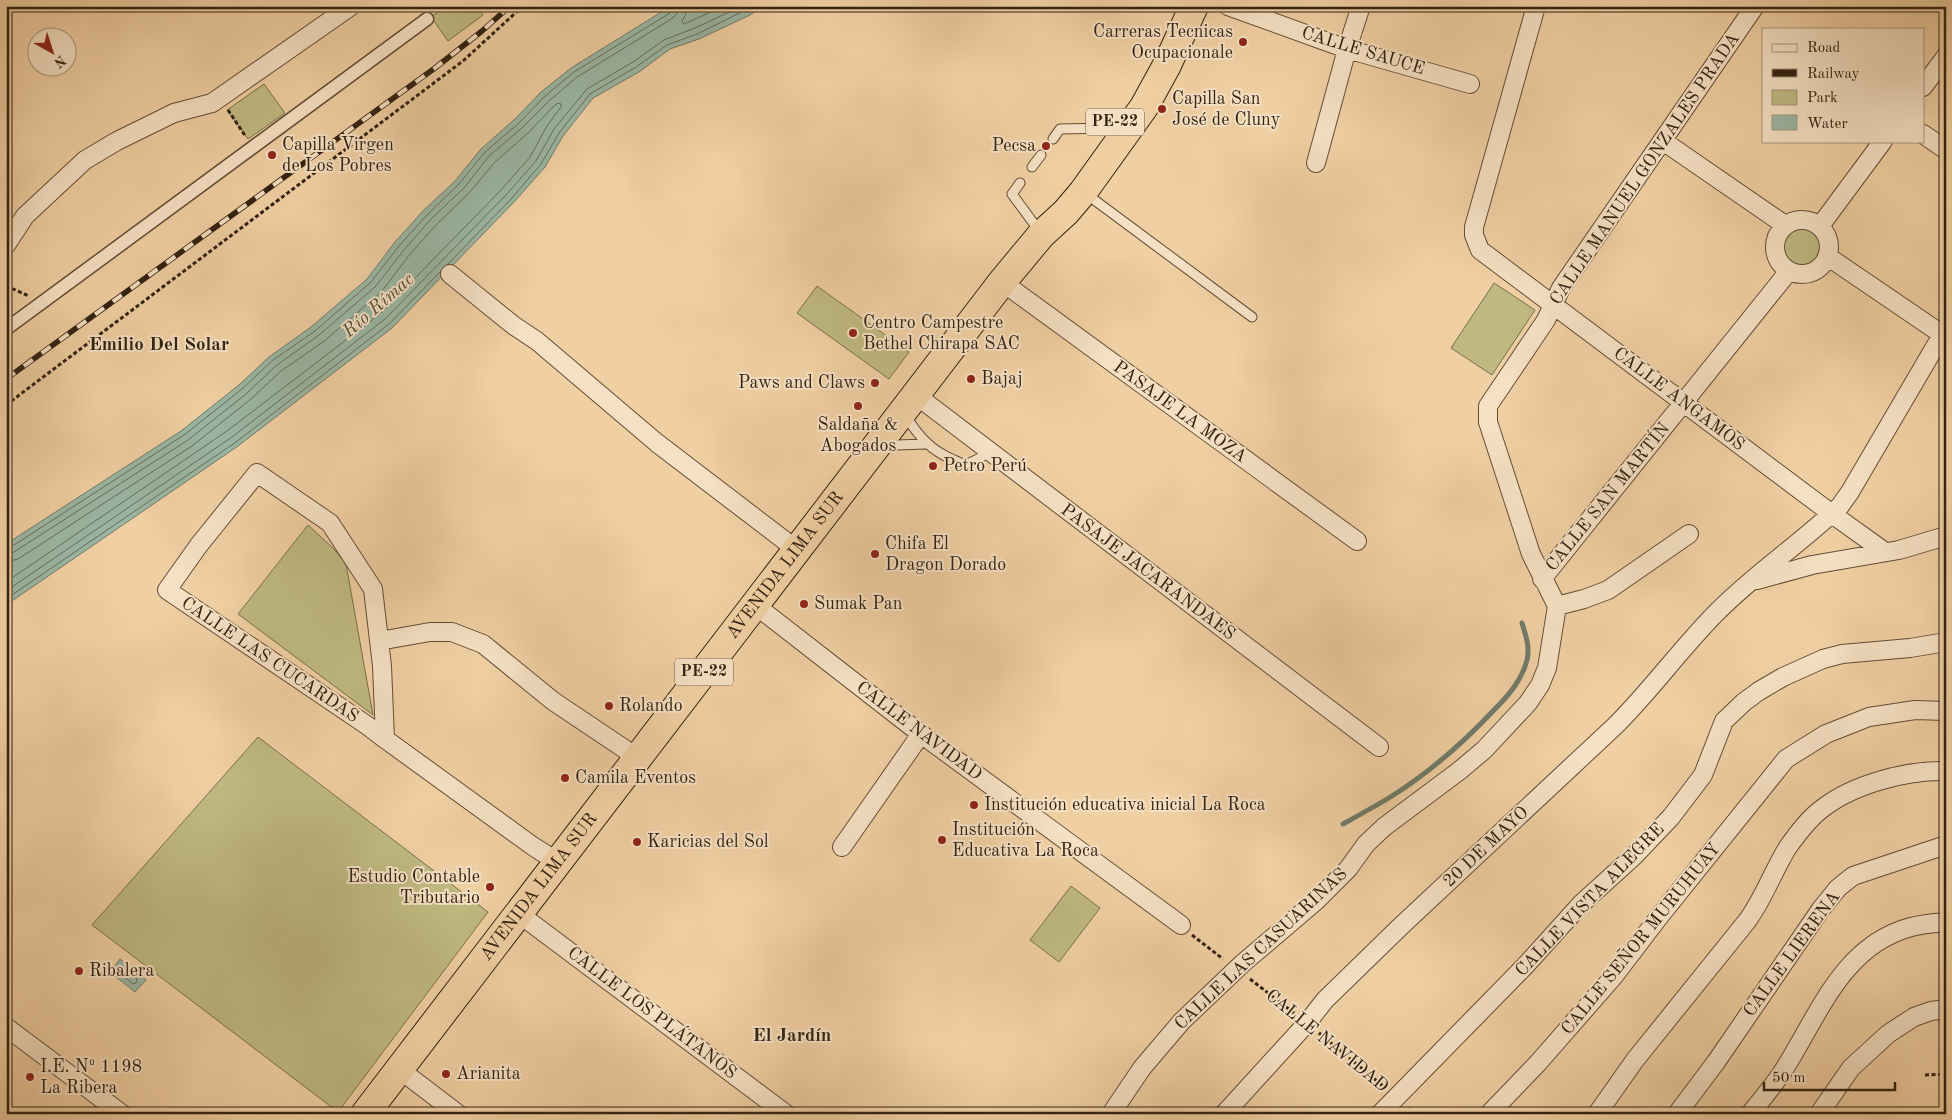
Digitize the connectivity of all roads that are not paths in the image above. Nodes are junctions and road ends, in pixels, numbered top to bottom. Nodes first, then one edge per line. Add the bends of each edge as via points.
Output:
1 (351, 6) edge
2 (1176, 6) edge
3 (1194, 6) edge
4 (1228, 6) edge
5 (1361, 6) edge
6 (1536, 6) edge
7 (1755, 6) edge
8 (427, 19) dead end
9 (1347, 49) junction
10 (1946, 56) edge
11 (1470, 84) dead end
12 (1924, 86) edge
13 (1111, 128) junction
14 (1924, 135) edge
15 (1053, 139) dead end
16 (1663, 140) junction
17 (1883, 142) edge
18 (1946, 150) edge
19 (1041, 155) dead end
20 (1316, 163) dead end
21 (1032, 167) dead end
22 (1020, 183) dead end
23 (1083, 192) junction
24 (1786, 225) junction
25 (1820, 226) junction
26 (1042, 233) junction
27 (6, 245) edge
28 (1827, 256) junction
29 (1789, 271) junction
30 (450, 274) dead end
31 (1002, 282) junction
32 (1553, 305) junction
33 (1252, 317) dead end
34 (6, 329) edge
35 (1945, 333) edge
36 (1685, 403) junction
37 (910, 404) junction
38 (880, 443) junction
39 (926, 444) junction
40 (990, 452) junction
41 (1832, 514) junction
42 (1689, 534) dead end
43 (1946, 536) edge
44 (1357, 541) dead end
45 (797, 550) junction
46 (1885, 552) junction
47 (1542, 579) junction
48 (1749, 582) junction
49 (755, 605) junction
50 (1558, 606) junction
51 (379, 641) junction
52 (1946, 642) edge
53 (1946, 711) edge
54 (921, 734) junction
55 (385, 739) junction
56 (1379, 747) dead end
57 (638, 758) junction
58 (1946, 771) edge
59 (1946, 845) edge
60 (842, 846) dead end
61 (558, 862) junction
62 (518, 913) junction
63 (1946, 922) edge
64 (1181, 925) dead end
65 (1946, 1009) edge
66 (6, 1027) edge
67 (399, 1069) junction
68 (116, 1112) edge
69 (365, 1114) edge
70 (458, 1114) edge
71 (786, 1114) edge
72 (1111, 1114) edge
73 (1224, 1114) edge
74 (1380, 1114) edge
75 (1489, 1114) edge
76 (1597, 1114) edge
77 (1677, 1114) edge
78 (1750, 1114) edge
79 (1819, 1114) edge

1 - 27 street via 216,100 174,113 117,140 85,160 25,216
2 - 13 highway, AVENIDA LIMA SUR / PE-22 via 1143,76
3 - 23 highway, AVENIDA LIMA SUR / PE-22 via 1144,107
4 - 9 street, CALLE SAUCE
5 - 9 street
6 - 32 street, CALLE ANGAMOS via 1474,235 1486,255
7 - 16 street, CALLE MANUEL GONZALES PRADA
8 - 34 street
9 - 11 street, CALLE SAUCE
9 - 20 street
10 - 12 street
13 - 15 lane via 1060,129
13 - 26 highway, AVENIDA LIMA SUR / PE-22 via 1068,184
14 - 18 street
16 - 24 street
16 - 32 street, CALLE MANUEL GONZALES PRADA via 1561,288
17 - 25 street
19 - 21 lane
22 - 26 lane via 1012,194
23 - 26 highway, AVENIDA LIMA SUR / PE-22
23 - 33 lane
24 - 25 street via 1803,219
24 - 29 street via 1774,245 1778,260
25 - 28 street via 1827,237
26 - 31 highway, AVENIDA LIMA SUR / PE-22
28 - 29 street via 1811,272
28 - 35 street
29 - 36 street, CALLE SAN MARTÍN
30 - 45 street via 537,341 657,443
31 - 37 highway, AVENIDA LIMA SUR / PE-22
31 - 44 street, PASAJE LA MOZA
32 - 36 street, CALLE ANGAMOS
32 - 47 street, CALLE MANUEL GONZALES PRADA via 1487,411 1518,519
35 - 41 street, 20 DE MAYO via 1850,492
36 - 41 street, CALLE ANGAMOS
36 - 47 street, CALLE SAN MARTÍN
37 - 38 highway, AVENIDA LIMA SUR / PE-22
37 - 39 lane via 916,432
37 - 40 street, PASAJE JACARANDAES
38 - 39 lane
38 - 45 highway, AVENIDA LIMA SUR / PE-22
39 - 40 lane via 964,464
40 - 56 street, PASAJE JACARANDAES
41 - 46 street, CALLE ANGAMOS
41 - 48 street, 20 DE MAYO
42 - 50 street via 1608,590
43 - 46 street
45 - 49 highway, AVENIDA LIMA SUR / PE-22
46 - 48 street via 1812,565
47 - 50 street, CALLE SAN MARTÍN
48 - 73 street, 20 DE MAYO via 1694,636 1616,725 1325,1000
49 - 54 street, CALLE NAVIDAD
49 - 57 highway, AVENIDA LIMA SUR / PE-22
50 - 72 street, CALLE LAS CASUARINAS via 1547,668 1535,694 1484,750 1366,844 1348,869 1316,902 1230,964 1142,1068
51 - 55 street, CALLE LAS CUCARDAS
51 - 55 street, CALLE LAS CUCARDAS via 373,589 330,523 257,474 167,590
51 - 57 street via 430,632 452,632 483,644 553,701
52 - 74 street, CALLE VISTA ALEGRE via 1837,656 1816,662 1759,691 1724,721 1703,775 1670,817 1634,856 1581,904
53 - 75 street, CALLE SEÑOR MURUHUAY via 1908,710 1869,717 1826,734 1786,758 1614,976
54 - 60 street
54 - 64 street, CALLE NAVIDAD
55 - 61 street, CALLE LAS CUCARDAS
57 - 61 highway, AVENIDA LIMA SUR / PE-22
58 - 76 street via 1907,773 1851,792 1824,807 1800,830 1756,909 1635,1060
59 - 77 street, CALLE LIERENA via 1862,873 1838,888
61 - 62 highway, AVENIDA LIMA SUR / PE-22
62 - 67 highway, AVENIDA LIMA SUR / PE-22
62 - 71 street, CALLE LOS PLÁTANOS
63 - 78 street via 1912,926 1896,932 1858,955 1818,1011 1785,1070
65 - 79 street via 1914,1017 1888,1034 1850,1068
66 - 68 street
67 - 69 highway, AVENIDA LIMA SUR / PE-22
67 - 70 street

